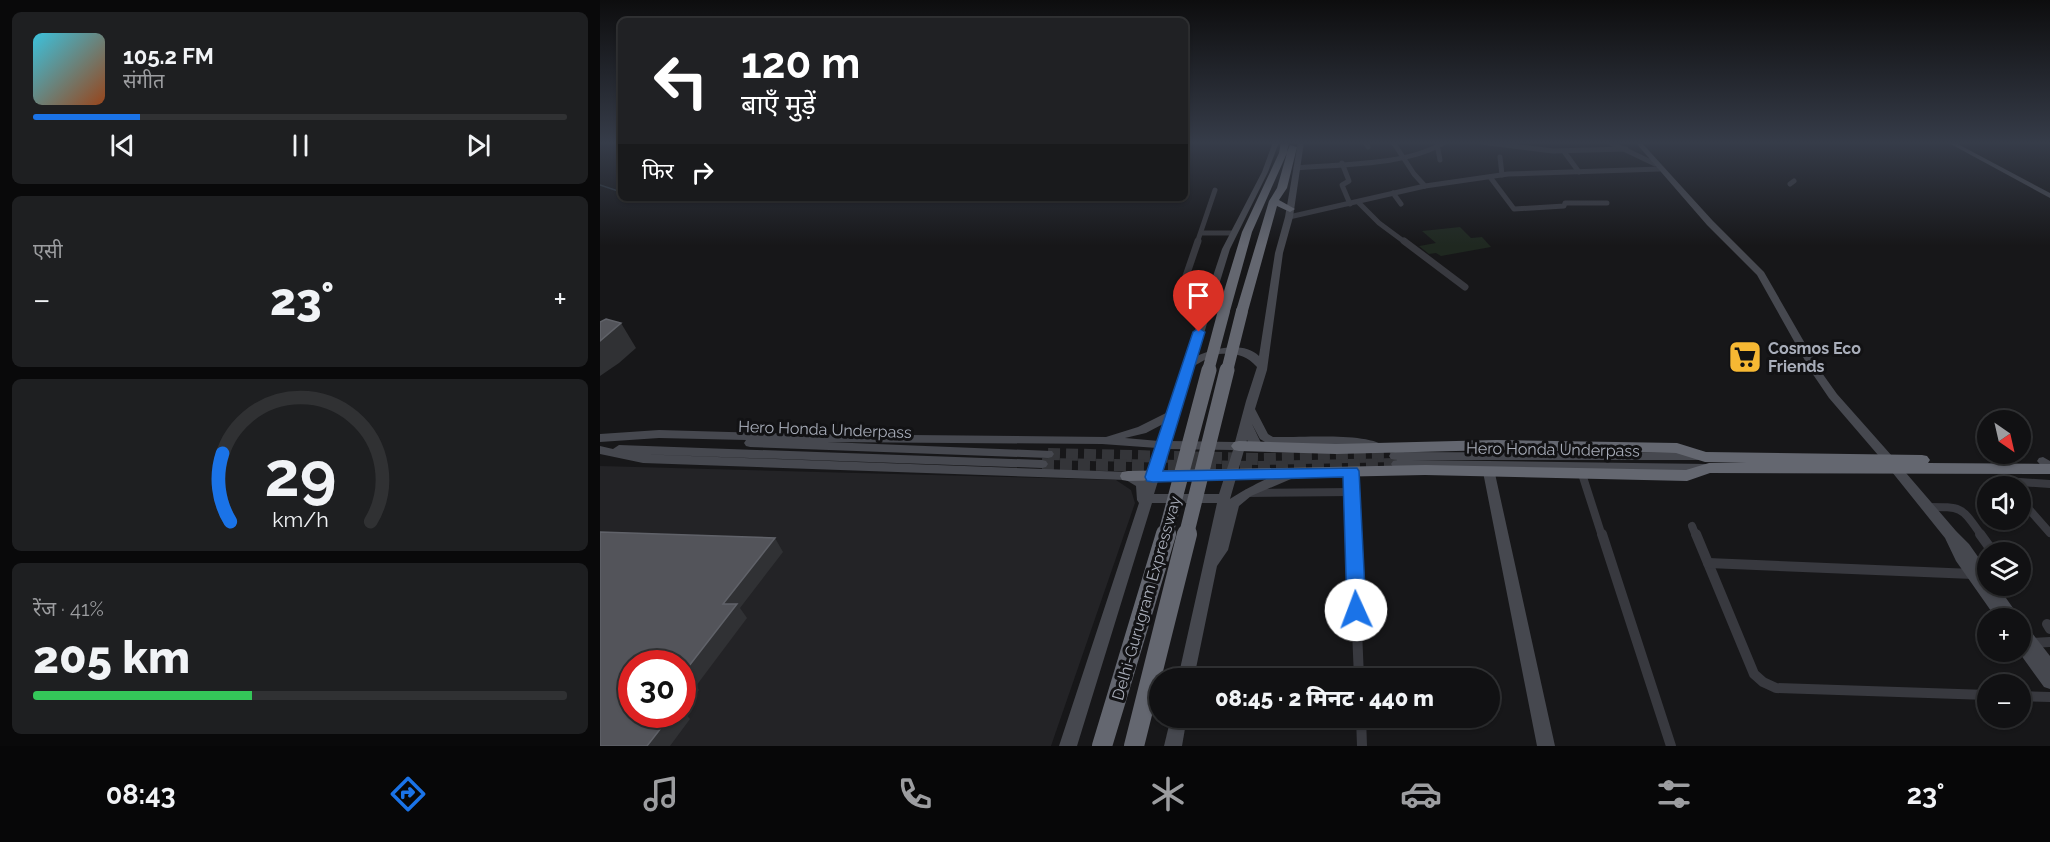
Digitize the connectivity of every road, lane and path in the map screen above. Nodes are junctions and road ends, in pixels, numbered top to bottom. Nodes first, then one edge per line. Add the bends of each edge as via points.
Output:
1 (1285, 177) edge
2 (1295, 177) edge
3 (1347, 177) edge
4 (1417, 177) edge
5 (1491, 177) joint
6 (1667, 177) edge
7 (2014, 177) edge
8 (1268, 178) junction
9 (1425, 186) junction
10 (1215, 190) dead end
11 (1393, 193) junction
12 (1254, 195) junction
13 (2050, 196) edge
14 (1358, 202) junction
15 (1606, 203) dead end
16 (1350, 204) junction
17 (1401, 204) dead end
18 (1272, 209) junction
19 (1289, 213) junction
20 (1202, 233) junction
21 (1234, 233) junction
22 (1185, 279) dead end
23 (1466, 287) dead end
24 (1189, 365) junction
25 (1262, 366) junction
26 (1249, 409) junction
27 (1172, 415) junction
28 (1246, 425) junction
29 (600, 438) edge
30 (1102, 440) junction
31 (1163, 445) junction
32 (1239, 446) junction
33 (1257, 447) junction
34 (600, 449) edge
35 (1391, 456) junction
36 (1707, 462) junction
37 (1892, 464) junction
38 (2048, 465) edge
39 (1991, 467) junction
40 (1351, 471) junction
41 (1489, 472) junction
42 (1294, 473) junction
43 (1582, 474) junction
44 (1230, 475) junction
45 (1128, 476) junction
46 (1999, 476) edge
47 (1153, 477) junction
48 (2031, 484) edge
49 (2050, 484) edge
50 (1352, 492) junction
51 (1247, 493) junction
52 (1224, 498) junction
53 (1145, 502) junction
54 (1928, 507) junction
55 (2031, 511) edge
56 (1692, 526) dead end
57 (2050, 533) edge
58 (1986, 542) edge
59 (1708, 562) junction
60 (1210, 565) junction
61 (1977, 573) edge
62 (1977, 581) edge
63 (1996, 596) edge
64 (2005, 608) edge
65 (2031, 642) edge
66 (2050, 642) edge
67 (2031, 647) edge
68 (2031, 650) edge
69 (1188, 668) edge
70 (1359, 668) edge
71 (2050, 668) edge
72 (2050, 682) edge
73 (1977, 695) edge
74 (2031, 696) edge
75 (2050, 697) edge
76 (1177, 728) edge
77 (1361, 728) edge
78 (1068, 746) edge
79 (1102, 746) edge
80 (1134, 746) edge
81 (1173, 746) edge
82 (1362, 746) edge
83 (1546, 746) edge
84 (1671, 746) edge

1 - 18 highway, Delhi-Gurugram Expressway
2 - 19 main road
3 - 16 street via 1349,181 1342,185
4 - 9 street
5 - 9 street
5 - 15 street via 1514,209
6 - 37 main road via 1761,274 1817,373
7 - 13 main road
8 - 12 highway
8 - 12 main road
8 - 79 highway, Delhi-Gurugram Expressway, bridge via 1247,232 1170,521
9 - 11 street
10 - 20 street
11 - 14 street
11 - 17 street
12 - 21 main road
14 - 16 street
14 - 23 street via 1379,223
16 - 19 street
18 - 19 highway
18 - 80 highway, Delhi-Gurugram Expressway, bridge via 1242,311
19 - 25 main road via 1279,252
20 - 21 street
20 - 22 street
21 - 24 main road
24 - 25 main road via 1218,350 1252,355
24 - 27 main road
25 - 26 main road
26 - 28 main road
26 - 35 main road, Hero Honda Underpass via 1270,441 1360,442 1375,444
27 - 30 main road via 1142,430
27 - 31 main road
28 - 32 main road
28 - 33 main road
29 - 30 main road via 659,434
29 - 34 main road, Hero Honda Underpass via 1045,459
30 - 31 main road
31 - 32 main road
31 - 47 main road
32 - 33 highway
32 - 44 main road
33 - 35 highway
34 - 45 main road via 644,459
35 - 36 main road, Hero Honda Underpass
35 - 36 highway via 1496,445 1677,448
36 - 37 highway
36 - 43 highway via 1687,476
37 - 38 highway
37 - 39 highway
37 - 54 main road
38 - 39 highway
39 - 46 street
40 - 41 highway
40 - 42 highway
40 - 50 street
41 - 43 highway
41 - 83 main road
42 - 44 highway
42 - 51 main road
43 - 84 street
44 - 47 highway
44 - 52 main road
45 - 47 highway
45 - 53 main road via 1142,484
47 - 53 main road
48 - 49 street
50 - 51 street
50 - 70 street
51 - 60 main road via 1230,509 1221,550
52 - 53 main road
52 - 60 main road
53 - 78 main road
54 - 58 street via 1963,510
54 - 61 main road
55 - 57 street
56 - 59 street
59 - 62 street
59 - 73 street via 1754,674 1762,682 1776,688
60 - 69 main road
63 - 64 main road
65 - 66 street
67 - 71 main road
68 - 72 main road
74 - 75 street
76 - 81 main road
77 - 82 street

